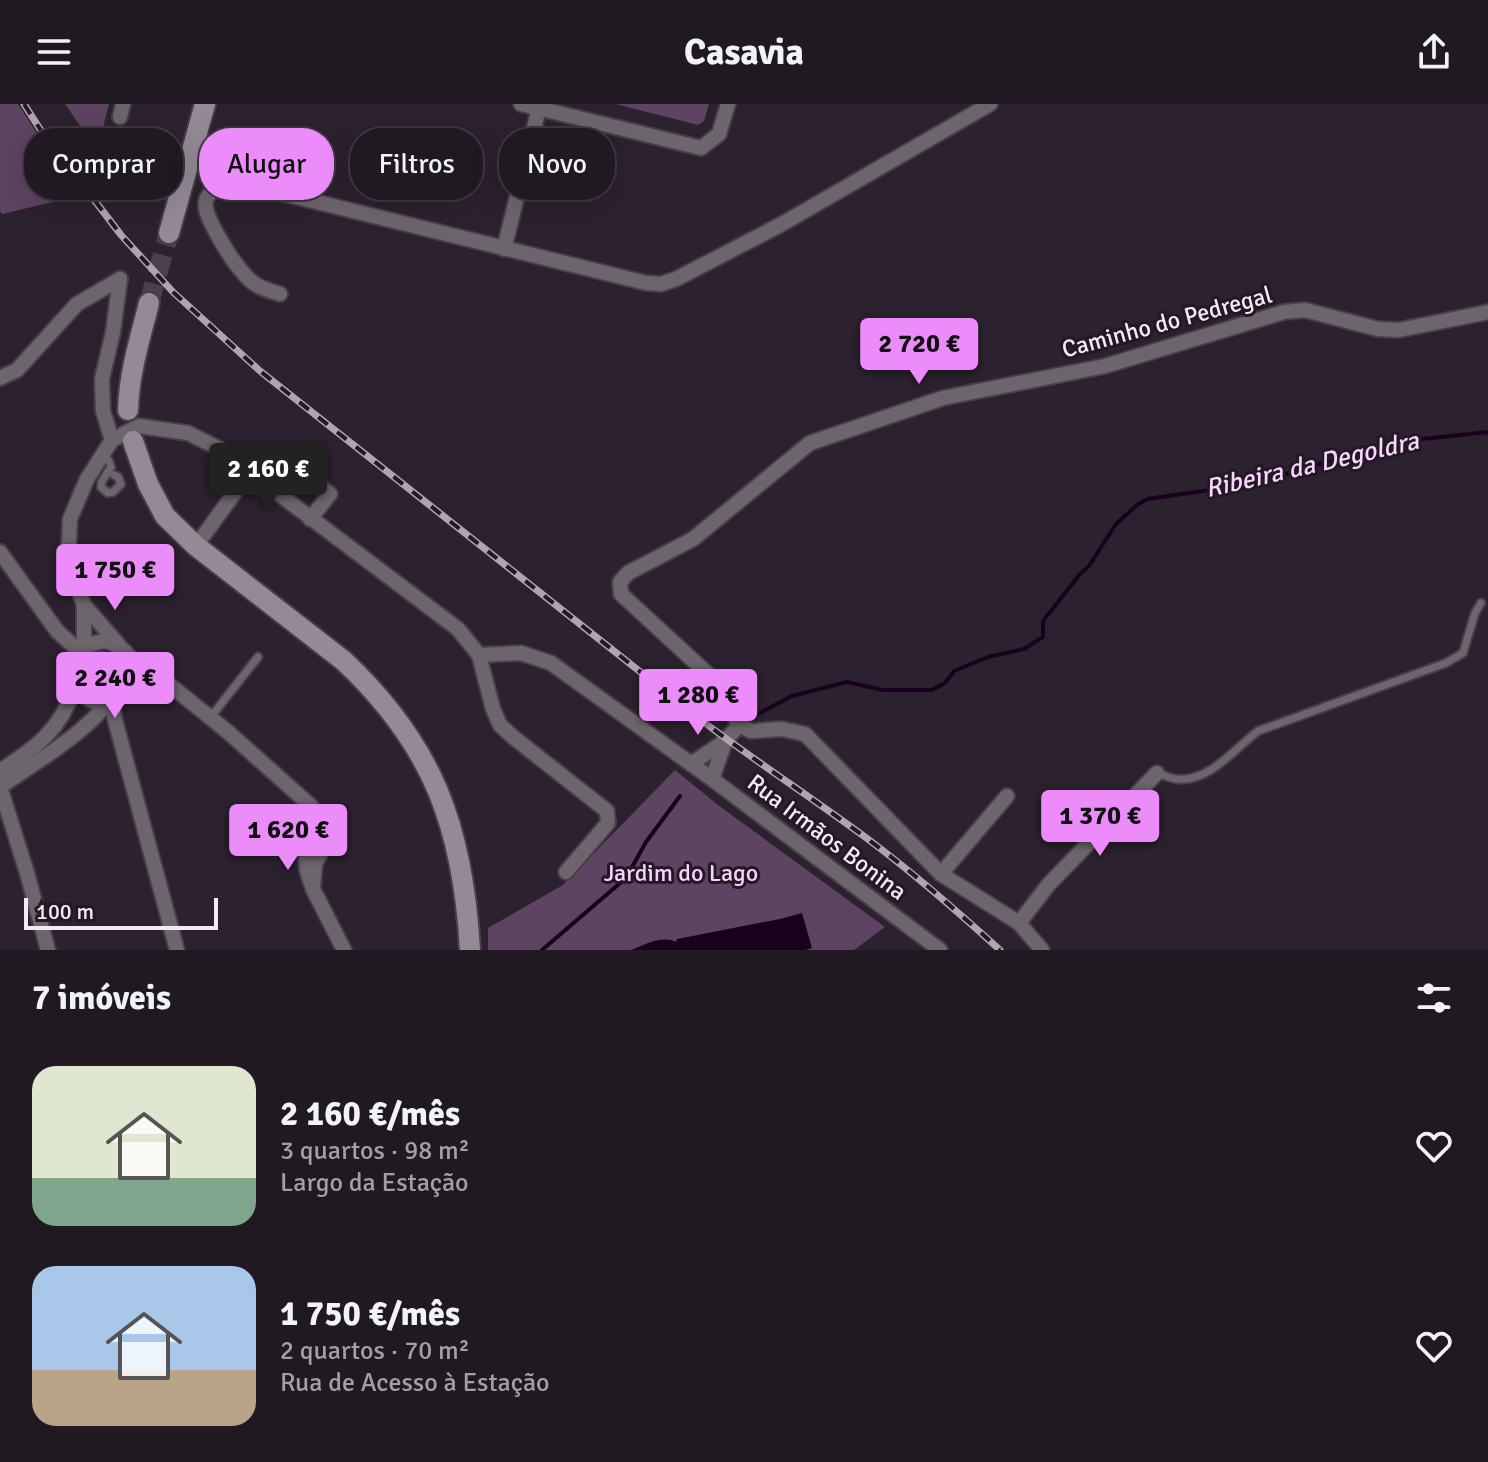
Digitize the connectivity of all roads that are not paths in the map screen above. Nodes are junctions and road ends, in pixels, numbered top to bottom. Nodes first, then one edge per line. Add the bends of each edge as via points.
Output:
1 (205, 104) edge
2 (521, 104) edge
3 (728, 104) edge
4 (990, 104) edge
5 (539, 108) junction
6 (169, 233) tunnel mouth
7 (504, 249) junction
8 (280, 294) dead end
9 (149, 303) tunnel mouth
10 (1488, 312) edge
11 (0, 378) edge
12 (128, 410) dead end
13 (112, 440) junction
14 (133, 441) dead end
15 (103, 454) junction
16 (114, 475) dead end
17 (254, 477) junction
18 (310, 519) junction
19 (196, 546) junction
20 (0, 552) edge
21 (1481, 603) dead end
22 (84, 605) junction
23 (57, 631) junction
24 (118, 644) junction
25 (82, 650) junction
26 (479, 655) junction
27 (258, 657) dead end
28 (72, 669) junction
29 (134, 675) junction
30 (75, 688) junction
31 (109, 702) junction
32 (210, 718) junction
33 (739, 725) junction
34 (725, 741) junction
35 (691, 764) junction
36 (0, 771) edge
37 (1157, 773) joint
38 (712, 779) junction
39 (0, 787) edge
40 (301, 796) junction
41 (1007, 796) dead end
42 (326, 832) junction
43 (305, 838) junction
44 (322, 850) junction
45 (566, 872) dead end
46 (941, 874) junction
47 (313, 889) junction
48 (1019, 923) junction
49 (48, 950) edge
50 (177, 950) edge
51 (344, 950) edge
52 (470, 950) edge
53 (940, 950) edge
54 (1042, 950) edge

1 - 6 main road
2 - 5 street
3 - 5 street via 719,134 701,148
4 - 7 street via 782,224 661,284
5 - 7 street
7 - 8 street via 244,184 211,192 206,216 229,255 253,283
9 - 12 main road
10 - 33 street, Caminho do Pedregal via 1399,330 1305,310 1284,312 1105,366 943,398 810,443 693,539 620,582 621,594 710,676
11 - 13 street via 17,370 77,304 120,279 102,379 103,411
13 - 15 street
13 - 17 street via 139,426 188,433 218,448
14 - 19 main road via 165,516
15 - 16 lane via 111,467 101,487 108,493 121,484
15 - 22 street via 70,519 68,563
17 - 18 street
17 - 18 street via 280,456 330,494
17 - 19 street
18 - 26 street via 458,629
19 - 52 main road via 344,661 406,732 431,775 453,831
20 - 23 street
21 - 37 lane via 1463,653 1446,663 1258,731 1224,762 1200,775 1177,780
22 - 24 street
22 - 25 street
23 - 25 street
23 - 28 street
24 - 25 street via 94,642
24 - 29 street via 133,663
25 - 28 street
26 - 35 street, Rua Irmãos Bonina via 521,653 551,663
26 - 45 street via 500,725 607,811 608,823
27 - 32 lane
28 - 30 street
29 - 31 street via 123,696
29 - 32 street via 160,677
30 - 31 street via 88,699
30 - 36 street via 48,736
31 - 39 street via 73,736
31 - 50 street
32 - 40 street
33 - 34 street
33 - 46 street via 751,731 805,734
34 - 35 street
34 - 38 street
35 - 38 street, Rua Irmãos Bonina
37 - 48 street via 1049,884
38 - 53 street, Rua Irmãos Bonina
39 - 49 street
40 - 42 street
40 - 43 street via 307,816
41 - 46 street
42 - 43 street via 316,826
42 - 44 street
43 - 44 street via 314,852
43 - 47 street
44 - 47 street
46 - 48 street
47 - 51 street
48 - 54 street

